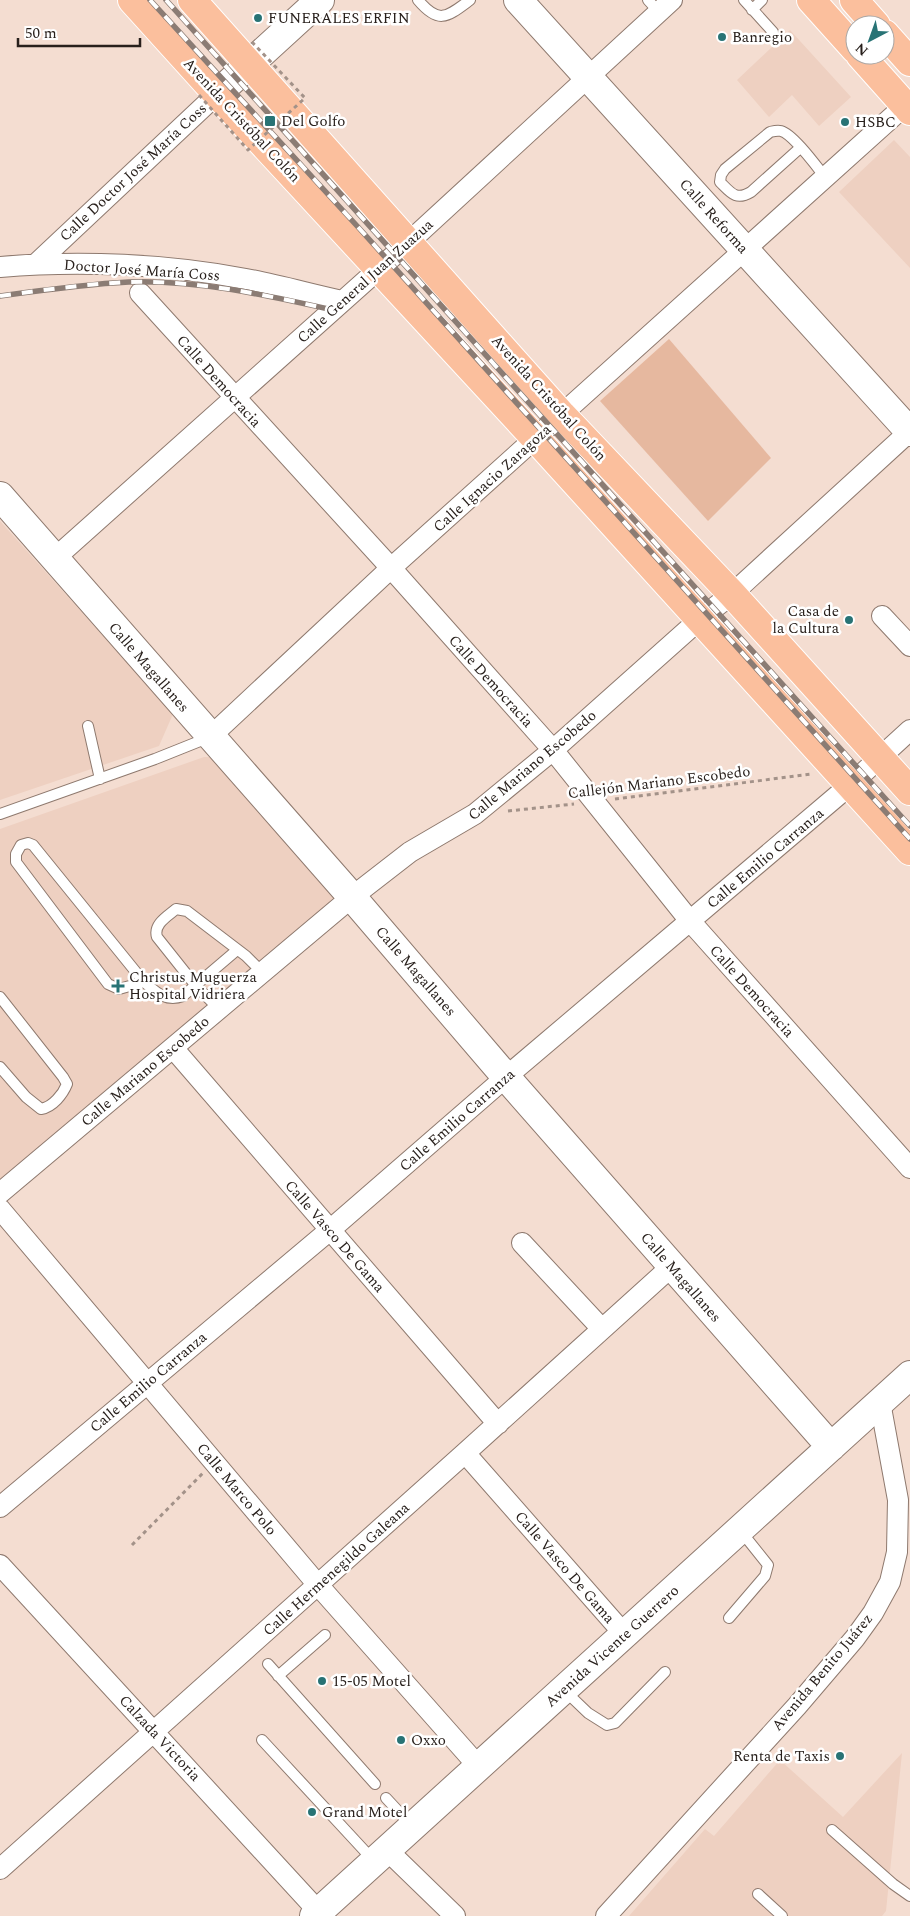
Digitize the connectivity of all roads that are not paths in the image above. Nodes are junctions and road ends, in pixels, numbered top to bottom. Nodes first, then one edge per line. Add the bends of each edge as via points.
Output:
1 (132, 0) edge
2 (192, 0) edge
3 (320, 0) edge
4 (418, 0) edge
5 (470, 0) edge
6 (518, 0) edge
7 (744, 0) edge
8 (762, 0) edge
9 (811, 0) edge
10 (854, 0) edge
11 (660, 4) edge
12 (752, 10) junction
13 (867, 15) edge
14 (773, 32) dead end
15 (845, 38) edge
16 (895, 45) edge
17 (250, 52) junction
18 (910, 62) edge
19 (869, 65) edge
20 (587, 76) junction
21 (208, 94) junction
22 (908, 106) edge
23 (800, 148) junction
24 (826, 177) junction
25 (408, 242) junction
26 (744, 249) junction
27 (36, 264) junction
28 (0, 267) edge
29 (379, 268) junction
30 (140, 293) dead end
31 (342, 301) junction
32 (234, 397) junction
33 (562, 415) junction
34 (910, 431) edge
35 (535, 438) junction
36 (0, 496) edge
37 (54, 558) junction
38 (391, 568) junction
39 (732, 594) junction
40 (882, 616) dead end
41 (700, 619) junction
42 (910, 646) edge
43 (88, 726) dead end
44 (910, 730) edge
45 (210, 737) junction
46 (553, 750) junction
47 (880, 758) junction
48 (100, 779) junction
49 (845, 790) junction
50 (910, 791) edge
51 (0, 814) edge
52 (910, 851) edge
53 (352, 897) junction
54 (690, 921) junction
55 (237, 950) junction
56 (262, 972) junction
57 (144, 982) junction
58 (196, 986) junction
59 (0, 997) edge
60 (219, 1009) junction
61 (173, 1048) junction
62 (0, 1067) edge
63 (506, 1077) junction
64 (910, 1168) edge
65 (0, 1193) edge
66 (0, 1208) edge
67 (330, 1230) junction
68 (522, 1243) dead end
69 (672, 1266) junction
70 (602, 1329) junction
71 (910, 1375) edge
72 (146, 1383) junction
73 (880, 1402) junction
74 (498, 1424) junction
75 (831, 1447) junction
76 (465, 1454) junction
77 (0, 1507) edge
78 (740, 1530) junction
79 (0, 1565) edge
80 (318, 1585) junction
81 (729, 1618) dead end
82 (325, 1635) dead end
83 (625, 1635) junction
84 (268, 1664) dead end
85 (665, 1672) dead end
86 (278, 1676) junction
87 (564, 1690) junction
88 (154, 1732) junction
89 (262, 1740) dead end
90 (479, 1766) junction
91 (375, 1784) dead end
92 (386, 1798) dead end
93 (412, 1827) junction
94 (832, 1830) dead end
95 (381, 1856) junction
96 (0, 1869) edge
97 (758, 1894) dead end
98 (910, 1896) edge
99 (317, 1914) edge
100 (455, 1916) edge
101 (606, 1916) edge
102 (782, 1916) edge

1 - 21 main road, Avenida Cristóbal Colón
2 - 17 main road, Avenida Cristóbal Colón
3 - 17 street, Calle Doctor José María Coss
4 - 5 lane via 433,15 442,17
6 - 20 street, Calle Reforma
7 - 12 lane
8 - 12 lane
9 - 15 main road
10 - 13 main road
11 - 20 street, Calle General Juan Zuazua
12 - 14 lane
16 - 18 main road
17 - 21 street, Calle Doctor José María Coss
17 - 25 main road, Avenida Cristóbal Colón
19 - 22 main road
20 - 25 street, Calle General Juan Zuazua
20 - 26 street, Calle Reforma
21 - 27 street, Calle Doctor José María Coss
21 - 29 main road, Avenida Cristóbal Colón
22 - 24 street, Calle Ignacio Zaragoza
23 - 23 lane via 787,134 770,132 725,168 720,182 735,196 744,197
23 - 24 lane
24 - 26 street, Calle Ignacio Zaragoza
25 - 29 street, Calle General Juan Zuazua
25 - 33 main road, Avenida Cristóbal Colón
26 - 33 street, Calle Ignacio Zaragoza
26 - 34 street, Calle Reforma
27 - 28 street, Doctor José María Coss
27 - 31 street, Doctor José María Coss via 180,270 246,279
29 - 31 street, Calle General Juan Zuazua
29 - 35 main road, Avenida Cristóbal Colón
30 - 32 street, Calle Democracia
31 - 32 street, Calle General Juan Zuazua
32 - 37 street, Calle General Juan Zuazua
32 - 38 street, Calle Democracia
33 - 35 street, Calle Ignacio Zaragoza
33 - 39 main road, Avenida Cristóbal Colón
34 - 39 street, Calle Mariano Escobedo
35 - 38 street, Calle Ignacio Zaragoza
35 - 41 main road, Avenida Cristóbal Colón
36 - 37 street, Calle Magallanes
37 - 45 street, Calle Magallanes
38 - 45 street, Calle Ignacio Zaragoza
38 - 46 street, Calle Democracia
39 - 41 street, Calle Mariano Escobedo
39 - 47 main road, Avenida Cristóbal Colón
40 - 42 street
41 - 46 street, Calle Mariano Escobedo
41 - 49 main road, Avenida Cristóbal Colón
43 - 48 lane
44 - 47 street, Calle Emilio Carranza
45 - 48 lane
45 - 53 street, Calle Magallanes
46 - 53 street, Calle Mariano Escobedo via 475,814 410,852
46 - 54 street, Calle Democracia
47 - 49 street, Calle Emilio Carranza
47 - 50 main road, Avenida Cristóbal Colón
48 - 51 lane
49 - 52 main road, Avenida Cristóbal Colón
49 - 54 street, Calle Emilio Carranza
53 - 56 street, Calle Mariano Escobedo
53 - 63 street, Calle Magallanes
54 - 63 street, Calle Emilio Carranza
54 - 64 street, Calle Democracia
55 - 56 lane
55 - 58 lane
55 - 58 lane via 183,909 176,909 170,914 158,925 157,936
56 - 60 street, Calle Mariano Escobedo
57 - 57 lane via 33,845 21,844 16,862 108,984 119,989
57 - 58 lane via 168,999 183,996
58 - 60 lane
59 - 62 lane via 67,1084 53,1103 41,1109
60 - 61 street, Calle Mariano Escobedo
61 - 65 street, Calle Mariano Escobedo
61 - 67 street, Calle Vasco De Gama
63 - 67 street, Calle Emilio Carranza
63 - 69 street, Calle Magallanes
66 - 72 street, Calle Marco Polo
67 - 72 street, Calle Emilio Carranza
67 - 74 street, Calle Vasco De Gama
68 - 70 street
69 - 70 street, Calle Hermenegildo Galeana
69 - 75 street, Calle Magallanes
70 - 74 street, Calle Hermenegildo Galeana
71 - 73 street, Avenida Vicente Guerrero
72 - 77 street, Calle Emilio Carranza
72 - 80 street, Calle Marco Polo
73 - 75 street, Avenida Vicente Guerrero
73 - 101 street, Avenida Benito Juárez via 898,1500 897,1552 890,1582 873,1613 848,1646
74 - 76 street, Calle Hermenegildo Galeana
75 - 78 street, Avenida Vicente Guerrero
76 - 80 street, Calle Hermenegildo Galeana
76 - 83 street, Calle Vasco De Gama
78 - 81 lane via 768,1565 765,1576
78 - 83 street, Avenida Vicente Guerrero
79 - 88 street, Calzada Victoria
80 - 88 street, Calle Hermenegildo Galeana
80 - 90 street, Calle Marco Polo
82 - 86 lane
83 - 87 street, Avenida Vicente Guerrero
84 - 86 lane
85 - 87 lane via 615,1723 607,1725 588,1713
86 - 91 lane
87 - 90 street, Avenida Vicente Guerrero
88 - 96 street, Calle Hermenegildo Galeana
88 - 99 street, Calzada Victoria
89 - 95 lane
90 - 93 street, Avenida Vicente Guerrero
92 - 93 lane
93 - 95 street, Avenida Vicente Guerrero
94 - 98 lane
95 - 99 street, Avenida Vicente Guerrero
95 - 100 street
97 - 102 lane

